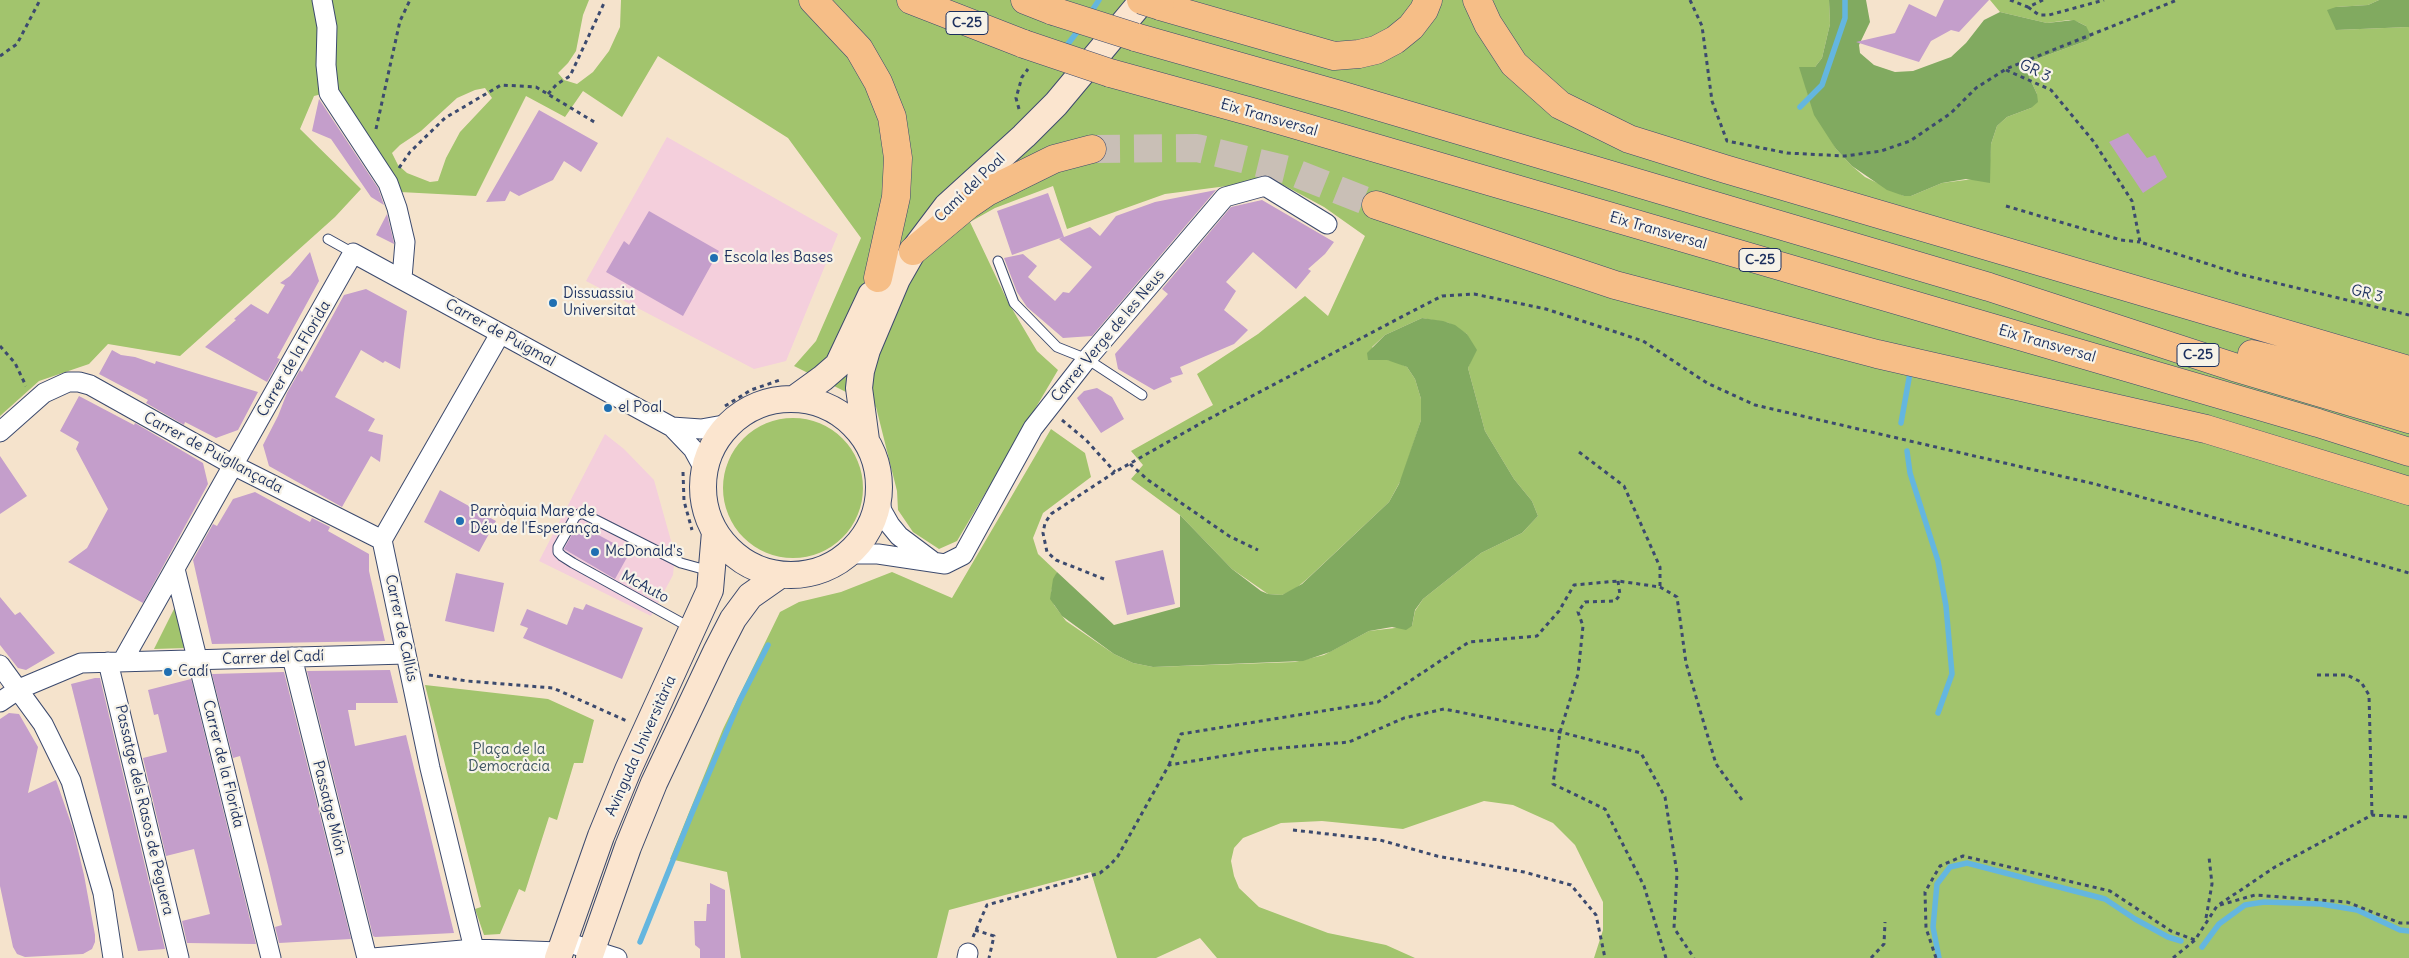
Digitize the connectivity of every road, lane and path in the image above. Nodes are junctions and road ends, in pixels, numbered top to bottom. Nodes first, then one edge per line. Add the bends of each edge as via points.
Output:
1 (40, 0) edge
2 (322, 0) edge
3 (410, 0) edge
4 (813, 0) edge
5 (911, 0) edge
6 (1025, 0) edge
7 (1124, 0) edge
8 (1428, 0) edge
9 (1477, 0) edge
10 (1690, 0) edge
11 (2010, 0) edge
12 (2043, 0) edge
13 (2104, 0) edge
14 (2177, 0) edge
15 (605, 1) edge
16 (1148, 2) edge
17 (2028, 7) junction
18 (0, 56) edge
19 (2006, 69) junction
20 (548, 94) junction
21 (596, 123) dead end
22 (1092, 149) tunnel mouth
23 (370, 154) junction
24 (388, 183) junction
25 (1376, 205) tunnel mouth
26 (2006, 206) dead end
27 (1327, 224) dead end
28 (328, 239) dead end
29 (2140, 242) junction
30 (913, 251) junction
31 (354, 253) junction
32 (998, 262) dead end
33 (402, 278) junction
34 (878, 278) junction
35 (1988, 287) junction
36 (2409, 316) edge
37 (500, 334) junction
38 (0, 346) edge
39 (1088, 359) junction
40 (2409, 370) edge
41 (790, 388) junction
42 (2409, 393) edge
43 (1142, 395) dead end
44 (39, 398) junction
45 (1048, 409) junction
46 (723, 418) junction
47 (2409, 419) edge
48 (672, 427) junction
49 (0, 432) edge
50 (866, 441) junction
51 (1579, 452) dead end
52 (2409, 452) edge
53 (1130, 464) junction
54 (233, 465) junction
55 (693, 469) junction
56 (1114, 472) junction
57 (2409, 490) edge
58 (879, 497) junction
59 (704, 533) junction
60 (382, 540) junction
61 (1258, 550) dead end
62 (849, 554) junction
63 (934, 563) junction
64 (175, 569) junction
65 (713, 572) junction
66 (2409, 574) edge
67 (780, 575) junction
68 (1104, 578) dead end
69 (1618, 581) junction
70 (1660, 586) junction
71 (694, 629) junction
72 (292, 657) junction
73 (197, 661) junction
74 (115, 662) junction
75 (408, 662) junction
76 (0, 665) edge
77 (2317, 675) dead end
78 (19, 689) junction
79 (0, 702) edge
80 (631, 722) dead end
81 (1560, 732) junction
82 (1169, 766) junction
83 (1742, 800) dead end
84 (2372, 816) junction
85 (2409, 816) edge
86 (1292, 830) dead end
87 (2209, 857) dead end
88 (2218, 906) junction
89 (2206, 921) junction
90 (1885, 922) dead end
91 (2409, 923) edge
92 (975, 930) junction
93 (2195, 940) junction
94 (560, 950) edge
95 (474, 953) edge
96 (590, 954) edge
97 (968, 956) edge
98 (113, 958) edge
99 (179, 958) edge
100 (271, 958) edge
101 (367, 958) edge
102 (374, 958) edge
103 (617, 958) edge
104 (989, 958) edge
105 (1606, 958) edge
106 (1666, 958) edge
107 (1694, 958) edge
108 (1871, 958) edge
109 (1936, 958) edge
110 (2173, 958) edge

1 - 18 path via 17,44
2 - 23 street via 327,27 329,93
3 - 23 path via 400,21
4 - 34 highway via 859,49 878,82 892,117 898,158 896,197
5 - 52 highway, Eix Transversal / C-25, bridge via 1110,73 2175,381
6 - 35 highway, C-25, bridge via 1135,37
7 - 34 street, Camí del Poal via 1033,114 930,212
8 - 16 highway via 1411,27 1395,40 1376,50 1334,56
9 - 40 highway via 1514,64 1560,104 1630,138 1734,172
10 - 19 path, GR 3 via 1702,26 1712,101 1727,141 1787,153 1845,156 1881,151 1910,141 1952,113 1976,88
11 - 17 path
12 - 17 path
13 - 17 path via 2049,16 2039,15
14 - 19 path
15 - 20 path via 570,76
16 - 30 street, Camí del Poal via 1056,104 947,206
19 - 29 path, GR 3 via 2051,90 2094,142 2132,201
20 - 21 path
20 - 24 path via 536,87 501,85 445,118 410,152
22 - 30 highway via 1054,159 987,192
23 - 24 street
24 - 33 street via 398,208 405,242
25 - 57 highway via 1616,285 1877,354 2206,429
26 - 29 path via 2120,240
27 - 39 street, Carrer Verge de les Neus via 1265,186 1225,197
28 - 31 lane, Carrer de Puigmal
29 - 36 path, GR 3 via 2239,274
30 - 50 street, Camí del Poal via 897,279 861,370 859,388
31 - 33 street, Carrer de Puigmal
31 - 54 street, Carrer de la Florida
32 - 39 lane via 1014,303 1056,347
33 - 37 street, Carrer de Puigmal
34 - 41 street, Camí del Poal via 838,365 824,378
35 - 42 highway
35 - 47 highway, C-25 via 2234,367
37 - 48 street, Carrer de Puigmal
37 - 60 street
38 - 44 path
39 - 43 lane
39 - 45 street, Carrer Verge de les Neus
41 - 46 street via 776,400
41 - 46 path via 751,390 729,402
41 - 50 street via 847,419
44 - 49 street, Carrer de Puigllançada
44 - 54 street, Carrer de Puigllançada via 68,382 90,385
45 - 56 path via 1086,440
45 - 63 street, Carrer Verge de les Neus via 1033,428 963,555 945,564
46 - 48 street, Carrer de Puigmal via 701,429
46 - 55 street via 715,440
48 - 55 street, Carrer de Puigmal via 692,449
50 - 58 street via 876,464
51 - 70 path via 1624,486 1660,567
53 - 56 path
53 - 61 path via 1229,536
53 - 66 path via 1442,296 1474,294 1546,309 1643,341 1706,383 1755,405 2094,484
54 - 60 street, Carrer de Puigllançada
54 - 64 street, Carrer de la Florida
55 - 59 street via 707,515
55 - 59 path via 684,501
56 - 68 path via 1051,514 1043,533 1047,552 1056,560
58 - 62 street via 872,524
58 - 63 street via 882,511 899,536
59 - 65 street, Avinguda Universitària
59 - 67 street via 742,561
60 - 75 street, Carrer de Callús
62 - 63 street, Carrer Verge de les Neus via 878,554
62 - 67 street via 817,572
64 - 73 street, Carrer de la Florida
64 - 74 street, Carrer de la Florida
65 - 71 street, Avinguda Universitària via 710,590
65 - 71 lane, McAuto via 681,563 584,514 575,517 558,547 558,552 573,563
67 - 96 street, Avinguda Universitària via 750,596 716,652 654,783
69 - 70 path
69 - 81 path via 1620,595 1615,601 1585,602 1578,612 1583,626 1578,674
69 - 82 path via 1574,585 1560,611 1537,636 1469,642 1378,702 1181,734
70 - 83 path via 1676,597 1686,663 1716,764
71 - 94 street, Avinguda Universitària via 625,778
72 - 73 street, Carrer del Cadí
72 - 75 street, Carrer del Cadí
72 - 101 street, Passatge Mión
73 - 74 street, Carrer del Cadí
73 - 100 street, Carrer de la Florida
74 - 78 street, Carrer del Cadí via 81,663
74 - 99 street, Passatge dels Rasos de Peguera
75 - 80 path via 467,681 553,688
75 - 95 street, Carrer de Callús
76 - 78 street
77 - 84 path via 2347,675 2361,682 2369,695
78 - 79 street, Carrer del Cadí
78 - 98 street via 42,724 71,781 103,893
81 - 82 path via 1444,709 1404,718 1349,742 1259,750
81 - 106 path via 1553,784 1605,809 1644,886
81 - 107 path via 1641,754 1665,797 1677,873 1674,928
82 - 92 path via 1118,856 1100,873 987,905
84 - 85 path
84 - 88 path via 2275,867
86 - 105 path via 1380,840 1437,856 1524,872 1571,885 1596,915
87 - 89 path via 2212,884
88 - 89 path
88 - 91 path via 2254,895 2347,902
89 - 93 path
90 - 108 path via 1884,944
92 - 97 path
92 - 104 path via 994,936
93 - 109 path via 2171,931 2110,891 1963,856 1940,866 1924,892 1926,928
93 - 110 path
94 - 95 street
94 - 96 street
95 - 102 street
96 - 103 street

